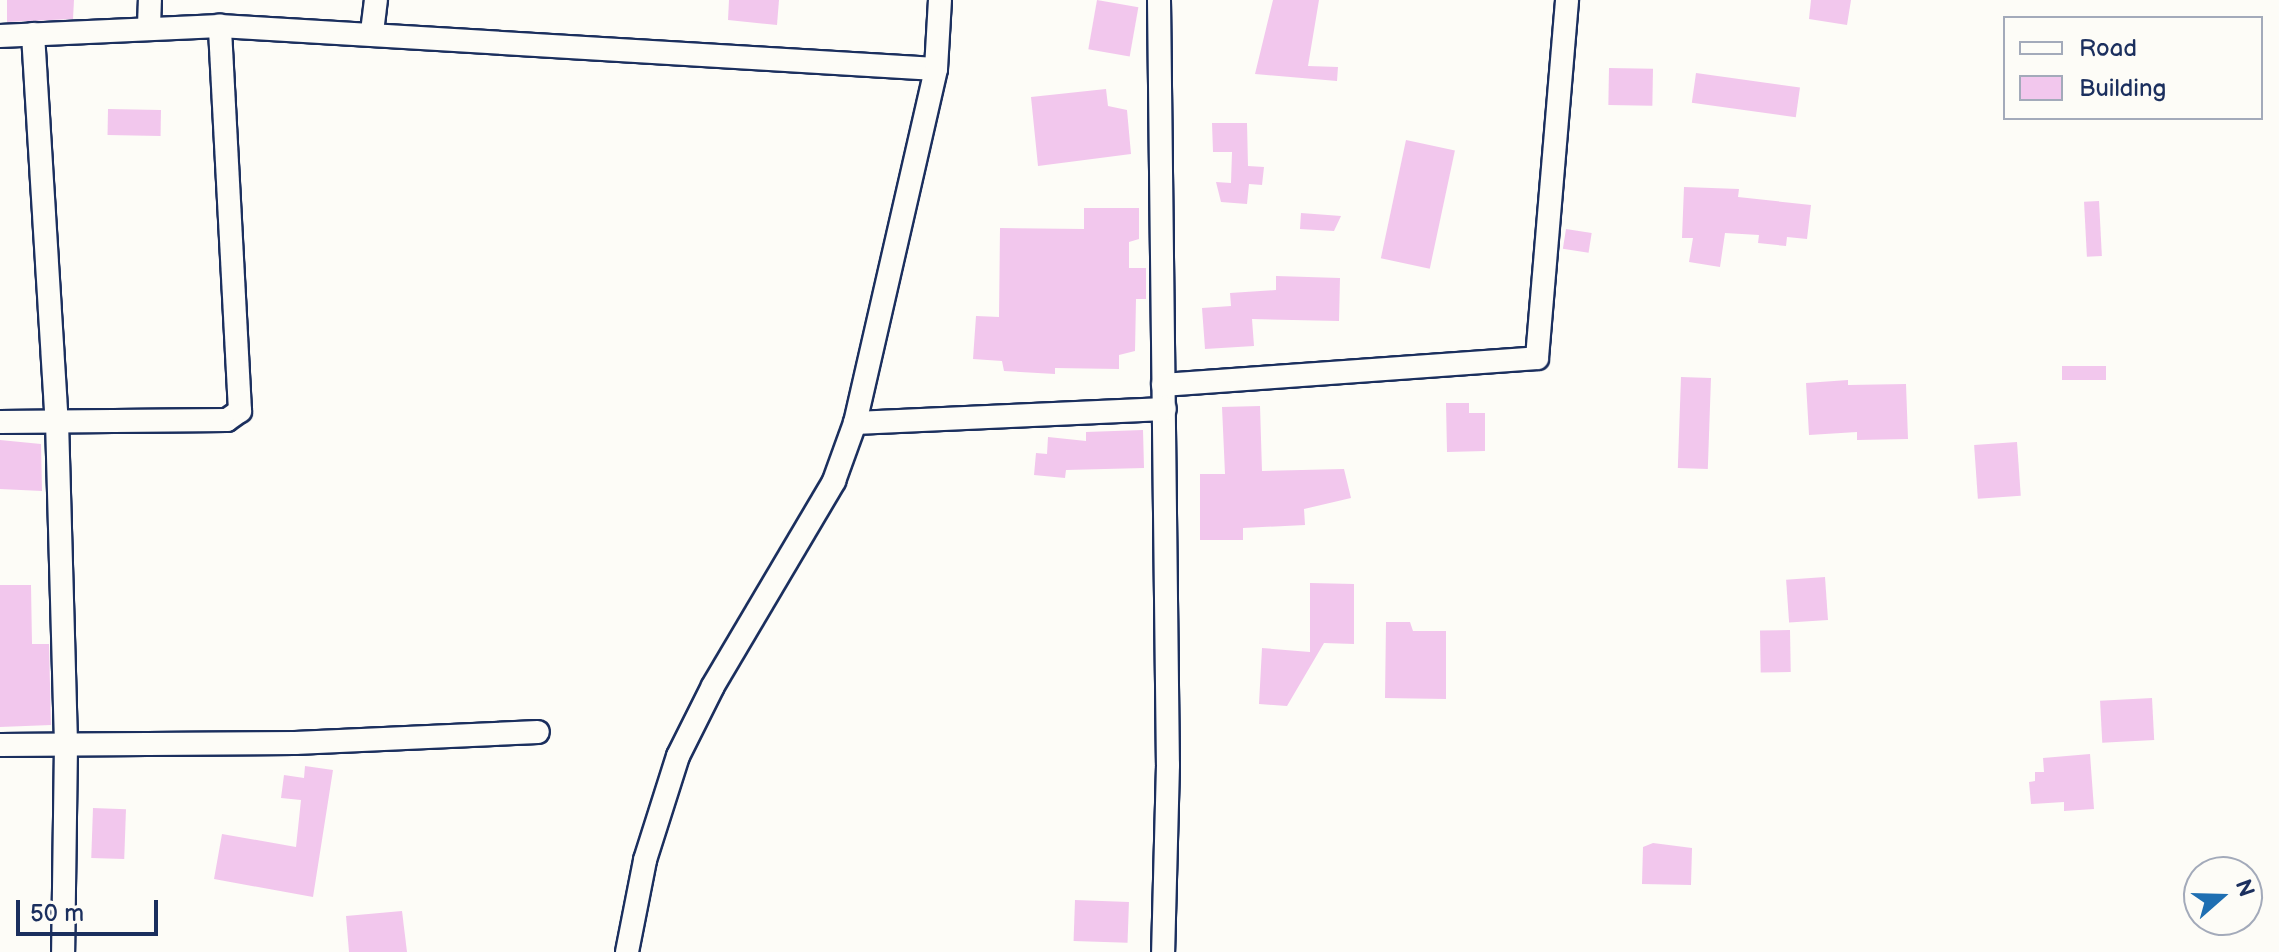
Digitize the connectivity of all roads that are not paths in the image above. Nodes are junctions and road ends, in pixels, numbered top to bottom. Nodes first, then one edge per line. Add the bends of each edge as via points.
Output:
1 (150, 0) edge
2 (376, 0) edge
3 (940, 0) edge
4 (1159, 0) edge
5 (1567, 0) edge
6 (149, 26) junction
7 (220, 26) junction
8 (372, 32) junction
9 (33, 34) junction
10 (0, 36) edge
11 (936, 69) junction
12 (1163, 385) junction
13 (1165, 409) junction
14 (57, 421) junction
15 (0, 422) edge
16 (855, 423) junction
17 (538, 732) dead end
18 (0, 745) edge
19 (66, 745) junction
20 (63, 952) edge
21 (627, 952) edge
22 (1163, 952) edge

1 - 6 street
2 - 8 street
3 - 11 street
4 - 12 street
5 - 12 street via 1537,358
6 - 7 street
6 - 9 street
7 - 8 street
7 - 14 street via 240,411 227,420
8 - 11 street
9 - 10 street
9 - 14 street
11 - 16 street
12 - 13 street
13 - 16 street
13 - 22 street via 1168,765
14 - 15 street
14 - 19 street
16 - 21 street via 834,481 713,686 678,756 649,848
17 - 19 street via 295,743
18 - 19 street
19 - 20 street

